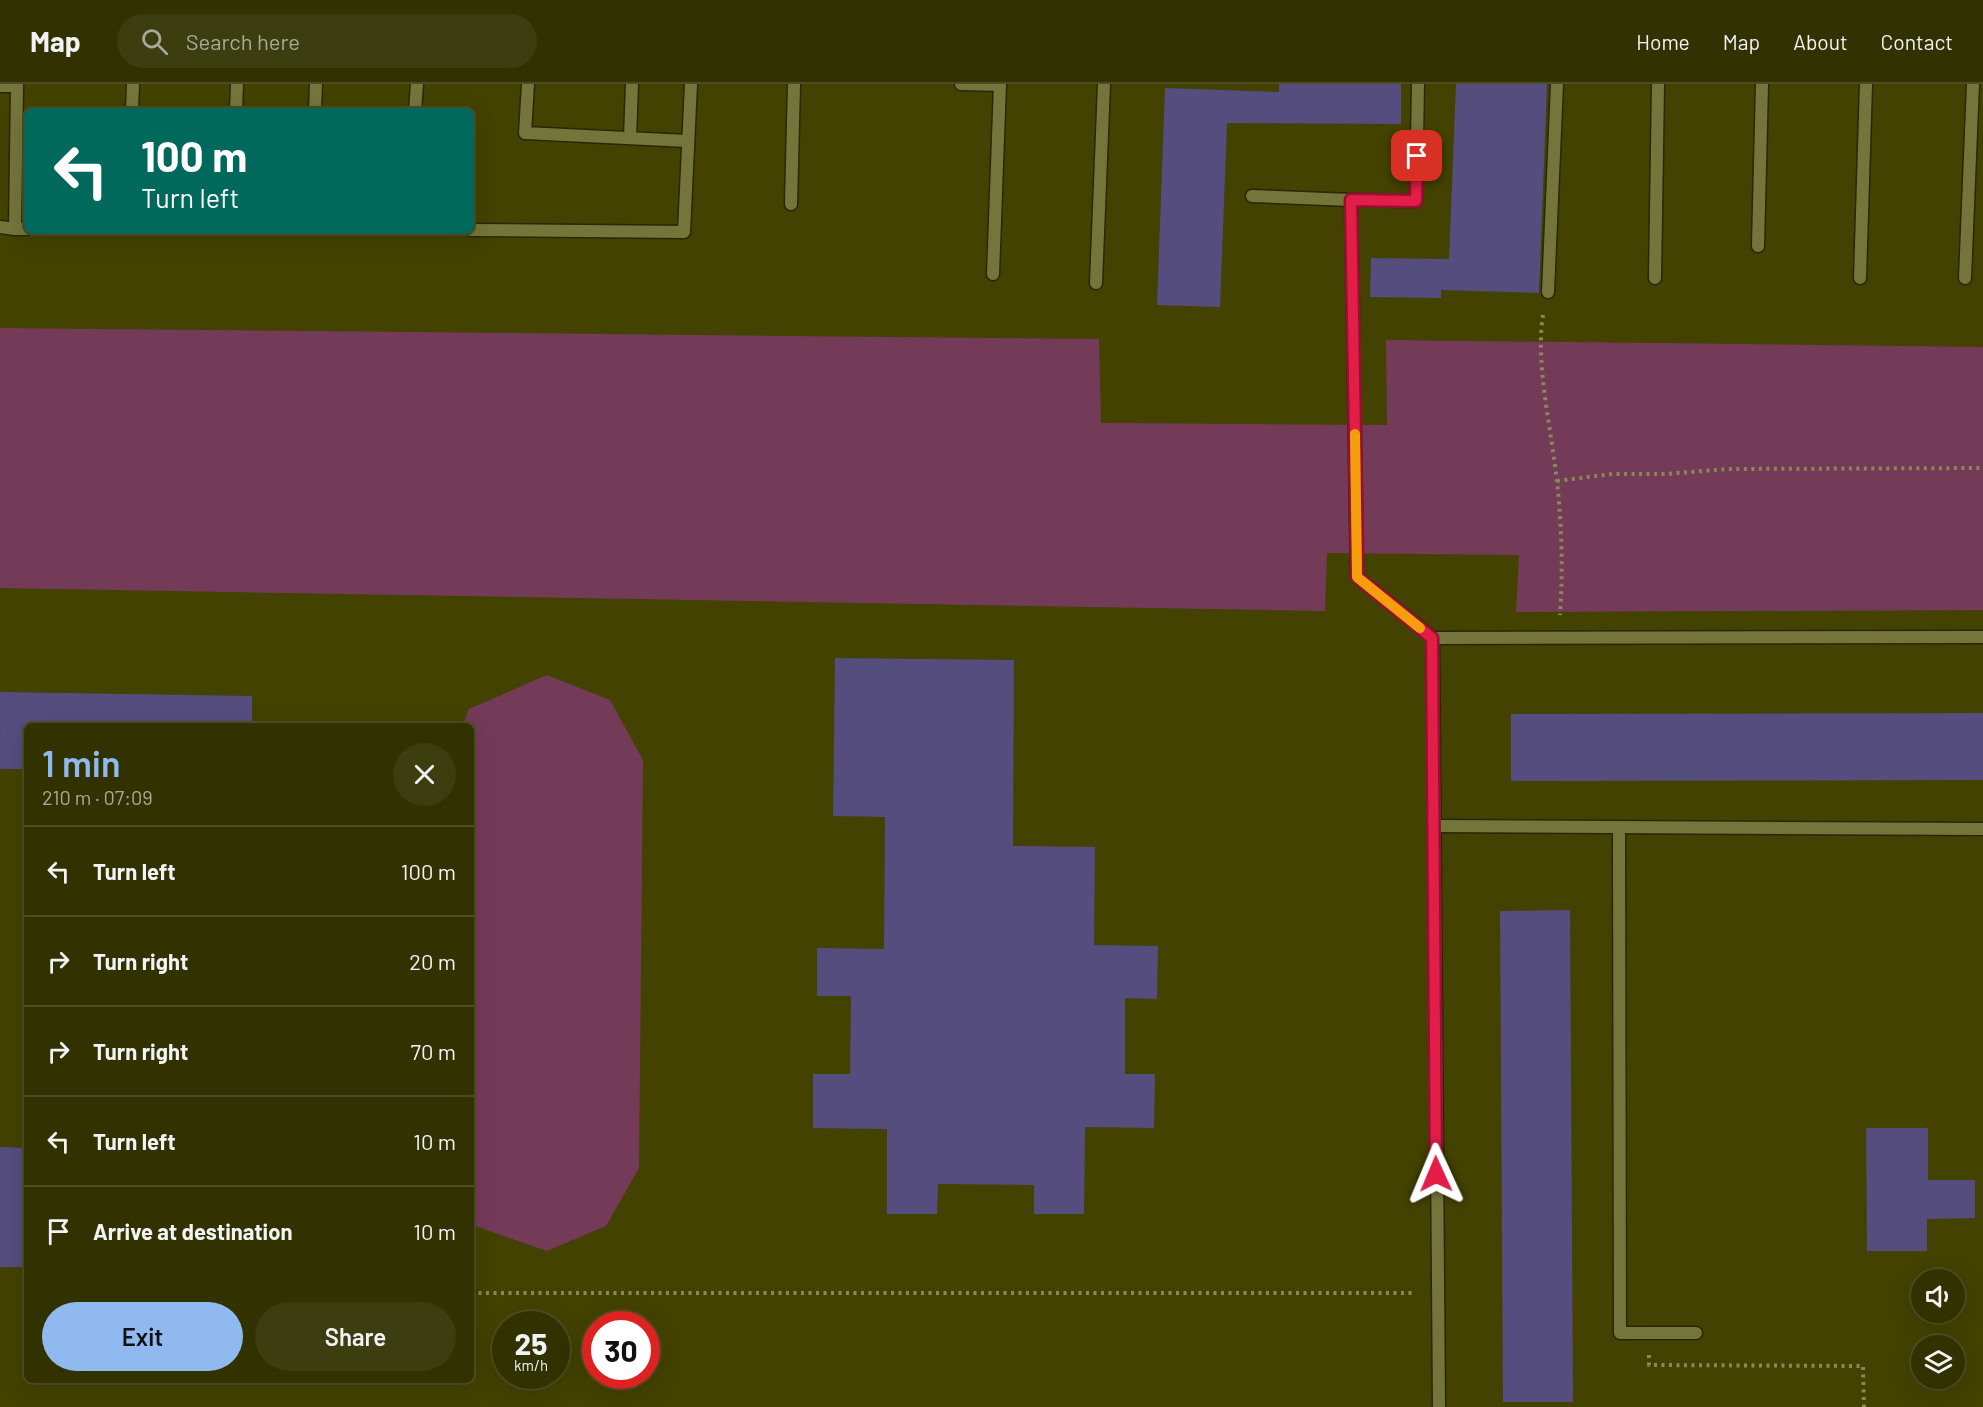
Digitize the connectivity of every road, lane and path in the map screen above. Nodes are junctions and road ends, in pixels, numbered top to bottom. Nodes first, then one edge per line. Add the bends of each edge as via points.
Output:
1 (133, 84) edge
2 (237, 84) edge
3 (316, 84) edge
4 (417, 84) edge
5 (528, 84) edge
6 (632, 84) edge
7 (691, 84) edge
8 (794, 84) edge
9 (961, 84) edge
10 (1104, 84) edge
11 (1418, 84) edge
12 (1557, 84) edge
13 (1658, 84) edge
14 (1762, 84) edge
15 (1866, 84) edge
16 (1973, 84) edge
17 (17, 85) edge
18 (1000, 85) edge
19 (0, 86) edge
20 (132, 108) edge
21 (236, 108) edge
22 (315, 108) edge
23 (415, 108) edge
24 (630, 138) junction
25 (687, 141) junction
26 (1252, 196) dead end
27 (1351, 200) junction
28 (791, 204) dead end
29 (0, 227) edge
30 (21, 229) edge
31 (474, 230) edge
32 (1758, 246) dead end
33 (993, 274) dead end
34 (1655, 278) dead end
35 (1860, 278) dead end
36 (1965, 278) dead end
37 (1096, 283) dead end
38 (1548, 292) dead end
39 (1542, 317) dead end
40 (1983, 468) edge
41 (1557, 481) junction
42 (1559, 636) junction
43 (1983, 637) edge
44 (1432, 638) junction
45 (1434, 826) junction
46 (1619, 828) junction
47 (1983, 829) edge
48 (474, 1293) edge
49 (1438, 1293) junction
50 (1649, 1333) junction
51 (1696, 1333) dead end
52 (1439, 1407) edge
53 (1864, 1407) edge

1 - 20 street
2 - 21 street
3 - 22 street
4 - 23 street
5 - 24 street via 525,133
6 - 24 street
7 - 25 street
8 - 28 street
9 - 18 street
10 - 37 street
11 - 27 street via 1416,201
12 - 38 street
13 - 34 street
14 - 32 street
15 - 35 street
16 - 36 street
17 - 19 street
17 - 30 street
18 - 33 street
24 - 25 street
25 - 31 street via 684,232
26 - 27 street
27 - 44 street via 1357,577
29 - 30 street
39 - 41 path via 1546,412
40 - 41 path via 1728,469 1612,474
41 - 42 path via 1564,558
42 - 43 street
42 - 44 street
44 - 45 street
45 - 46 street
45 - 49 street
46 - 47 street
46 - 50 street via 1620,1333
48 - 49 path
49 - 52 street
50 - 51 street
50 - 53 path via 1649,1365 1863,1366

